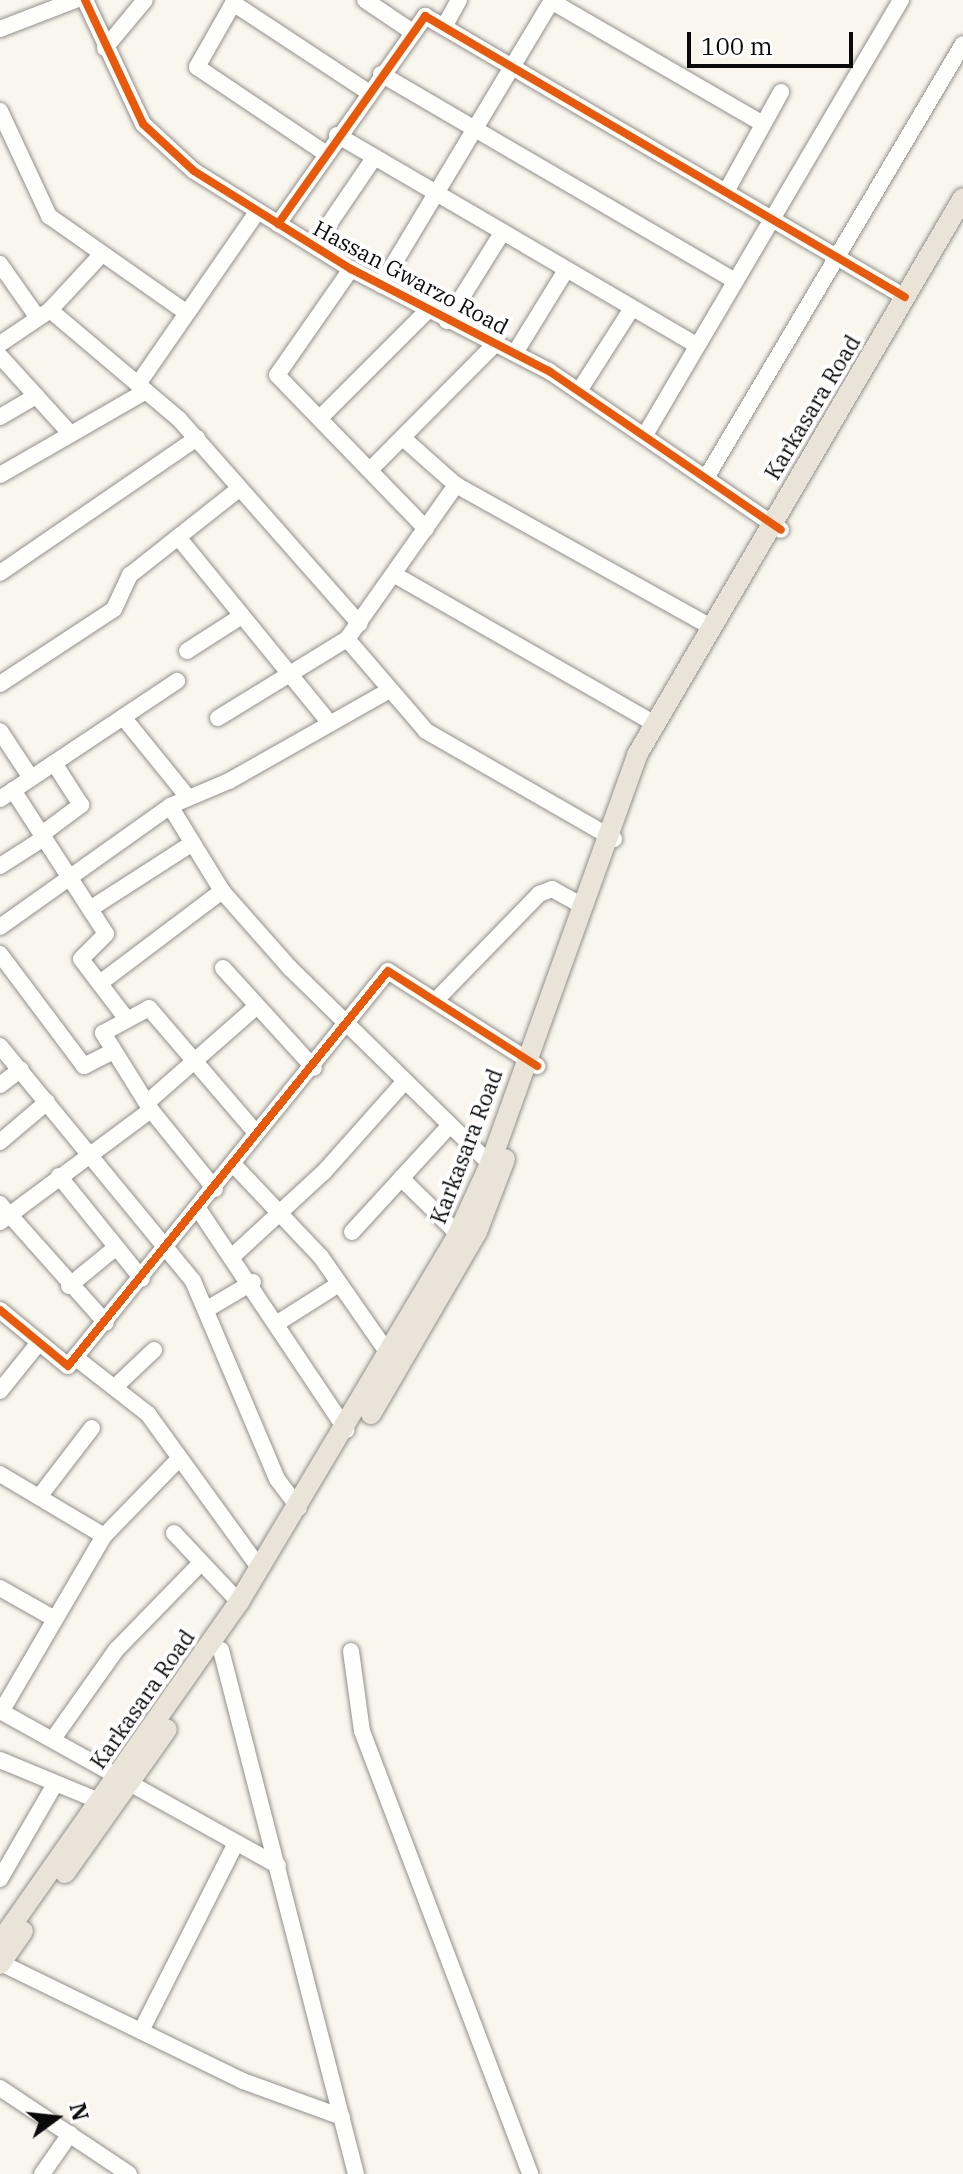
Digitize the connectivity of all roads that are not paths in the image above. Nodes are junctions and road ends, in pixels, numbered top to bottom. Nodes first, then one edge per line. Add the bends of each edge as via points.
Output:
1 (75, 0) edge
2 (85, 0) edge
3 (145, 0) edge
4 (365, 0) edge
5 (459, 0) edge
6 (901, 0) edge
7 (234, 1) edge
8 (552, 1) edge
9 (444, 27) junction
10 (0, 29) edge
11 (411, 31) junction
12 (963, 44) edge
13 (105, 48) junction
14 (511, 65) junction
15 (381, 74) junction
16 (368, 92) junction
17 (781, 92) dead end
18 (0, 111) edge
19 (763, 124) junction
20 (473, 130) junction
21 (337, 135) junction
22 (325, 153) junction
23 (374, 158) junction
24 (727, 190) junction
25 (435, 194) junction
26 (963, 198) edge
27 (257, 212) junction
28 (772, 220) junction
29 (278, 224) junction
30 (963, 224) edge
31 (502, 233) junction
32 (314, 246) junction
33 (101, 255) junction
34 (839, 256) junction
35 (0, 264) edge
36 (351, 269) junction
37 (566, 270) junction
38 (733, 280) junction
39 (381, 285) junction
40 (905, 297) junction
41 (632, 308) junction
42 (184, 311) junction
43 (427, 311) junction
44 (44, 314) junction
45 (447, 321) junction
46 (0, 344) edge
47 (495, 344) junction
48 (694, 344) junction
49 (515, 353) junction
50 (0, 356) edge
51 (142, 387) junction
52 (579, 391) junction
53 (36, 396) junction
54 (0, 417) edge
55 (320, 418) junction
56 (67, 430) junction
57 (645, 435) junction
58 (197, 438) junction
59 (403, 438) junction
60 (370, 470) junction
61 (0, 475) edge
62 (706, 478) junction
63 (456, 485) junction
64 (239, 489) junction
65 (776, 527) junction
66 (426, 529) junction
67 (178, 537) junction
68 (0, 573) edge
69 (395, 575) junction
70 (240, 617) junction
71 (360, 624) junction
72 (709, 626) junction
73 (347, 639) junction
74 (187, 651) dead end
75 (290, 674) junction
76 (177, 681) dead end
77 (0, 684) edge
78 (390, 690) junction
79 (123, 717) junction
80 (218, 718) dead end
81 (329, 722) junction
82 (653, 723) junction
83 (0, 731) edge
84 (54, 763) junction
85 (31, 778) junction
86 (6, 794) edge
87 (187, 796) junction
88 (170, 806) junction
89 (43, 836) junction
90 (609, 836) junction
91 (193, 843) junction
92 (0, 866) edge
93 (69, 878) junction
94 (222, 891) junction
95 (579, 904) junction
96 (90, 909) junction
97 (0, 927) edge
98 (0, 954) edge
99 (223, 968) dead end
100 (100, 983) junction
101 (438, 998) junction
102 (257, 1006) junction
103 (126, 1018) junction
104 (345, 1027) junction
105 (0, 1046) edge
106 (113, 1051) junction
107 (531, 1063) junction
108 (195, 1064) junction
109 (314, 1068) junction
110 (21, 1069) junction
111 (405, 1081) junction
112 (0, 1085) edge
113 (520, 1097) junction
114 (47, 1102) junction
115 (150, 1105) junction
116 (450, 1125) junction
117 (256, 1133) junction
118 (0, 1142) edge
119 (88, 1154) junction
120 (490, 1164) junction
121 (234, 1165) junction
122 (59, 1176) junction
123 (401, 1178) junction
124 (215, 1189) junction
125 (199, 1210) junction
126 (281, 1212) junction
127 (3, 1213) edge
128 (352, 1232) dead end
129 (458, 1234) junction
130 (171, 1246) junction
131 (114, 1249) junction
132 (235, 1254) junction
133 (142, 1279) junction
134 (253, 1282) junction
135 (339, 1284) junction
136 (69, 1286) junction
137 (209, 1308) junction
138 (0, 1310) edge
139 (279, 1322) junction
140 (106, 1323) junction
141 (37, 1345) junction
142 (154, 1350) dead end
143 (390, 1356) junction
144 (76, 1358) junction
145 (117, 1385) junction
146 (0, 1391) edge
147 (92, 1428) dead end
148 (346, 1430) junction
149 (179, 1459) junction
150 (0, 1474) edge
151 (39, 1497) junction
152 (299, 1508) junction
153 (174, 1533) dead end
154 (104, 1536) junction
155 (201, 1563) junction
156 (260, 1569) junction
157 (0, 1588) edge
158 (239, 1602) junction
159 (53, 1618) junction
160 (221, 1650) junction
161 (351, 1651) dead end
162 (0, 1712) edge
163 (53, 1739) junction
164 (0, 1760) edge
165 (124, 1778) junction
166 (54, 1786) junction
167 (99, 1801) junction
168 (235, 1845) junction
169 (278, 1866) junction
170 (0, 1879) edge
171 (0, 1942) edge
172 (0, 1963) edge
173 (141, 2031) junction
174 (0, 2088) edge
175 (342, 2117) junction
176 (70, 2134) junction
177 (42, 2174) edge
178 (129, 2174) edge
179 (356, 2174) edge
180 (530, 2174) edge

1 - 10 street
2 - 13 street, Hassan Gwarzo Road
3 - 13 street
4 - 11 street
5 - 9 street
6 - 28 street
7 - 16 street
7 - 22 street via 197,67
8 - 14 street
8 - 19 street
9 - 11 street via 425,16
9 - 14 street
11 - 15 street
12 - 34 street
13 - 27 street, Hassan Gwarzo Road via 156,141
14 - 20 street
14 - 24 street
15 - 16 street
15 - 20 street
16 - 21 street
17 - 19 street
18 - 33 street via 49,216
19 - 24 street
20 - 25 street
20 - 38 street
21 - 22 street
21 - 23 street
22 - 29 street
23 - 25 street
23 - 32 street
24 - 28 street
25 - 31 street
25 - 39 street
26 - 40 main road, Karkasara Road
27 - 29 street, Hassan Gwarzo Road
27 - 42 street
28 - 34 street
28 - 38 street
29 - 32 street, Hassan Gwarzo Road
30 - 65 main road, Karkasara Road
31 - 37 street
31 - 45 street
32 - 36 street, Hassan Gwarzo Road
33 - 42 street
33 - 44 street
34 - 40 street
34 - 62 street
35 - 44 street
36 - 39 street, Hassan Gwarzo Road
36 - 55 street via 277,370
37 - 41 street
37 - 49 street
38 - 48 street
39 - 43 street, Hassan Gwarzo Road
40 - 65 main road, Karkasara Road
41 - 48 street
41 - 52 street
42 - 51 street
43 - 45 street, Hassan Gwarzo Road
43 - 55 street
44 - 46 street
44 - 51 street
45 - 47 street, Hassan Gwarzo Road
47 - 49 street, Hassan Gwarzo Road
47 - 59 street
48 - 57 street
49 - 52 street, Hassan Gwarzo Road
50 - 53 street
51 - 56 street
51 - 58 street
52 - 57 street, Hassan Gwarzo Road
53 - 54 street
53 - 56 street
55 - 60 street
56 - 61 street
57 - 62 street, Hassan Gwarzo Road
58 - 64 street
58 - 68 street
59 - 60 street
59 - 63 street
60 - 66 street
62 - 65 street, Hassan Gwarzo Road
63 - 66 street
63 - 72 street
64 - 67 street
64 - 71 street
65 - 72 main road, Karkasara Road
65 - 90 main road, Karkasara Road
66 - 69 street
67 - 70 street
67 - 77 street via 130,575 127,591
69 - 71 street
69 - 82 street
70 - 74 street
70 - 75 street
71 - 73 street
72 - 82 main road, Karkasara Road
73 - 75 street
73 - 78 street
75 - 80 street
75 - 81 street
76 - 79 street
78 - 81 street
78 - 90 street via 426,731
79 - 84 street
79 - 87 street
81 - 87 street via 236,777
82 - 90 main road, Karkasara Road
83 - 85 street
84 - 85 street
84 - 89 street via 81,805
85 - 86 street
86 - 89 street
87 - 88 street
88 - 91 street
88 - 93 street
89 - 92 street
89 - 93 street
90 - 95 main road, Karkasara Road
90 - 107 main road, Karkasara Road
91 - 94 street
91 - 96 street
93 - 96 street
93 - 97 street
94 - 100 street
94 - 104 street
95 - 101 street via 552,889 539,894
95 - 107 main road, Karkasara Road
96 - 100 street via 106,938 81,956
98 - 106 street via 84,1066
99 - 102 street
100 - 103 street
101 - 104 street via 394,971 373,982
101 - 107 street
102 - 108 street
102 - 109 street
103 - 106 street via 103,1033
103 - 108 street via 149,1008
104 - 109 street
104 - 111 street
105 - 110 street
106 - 115 street
107 - 113 main road, Karkasara Road
108 - 115 street
108 - 117 street
109 - 117 street
110 - 112 street
110 - 114 street
111 - 116 street
111 - 126 street
113 - 120 main road, Karkasara Road
113 - 160 main road, Karkasara Road via 490,1202 447,1286
114 - 118 street
114 - 119 street
115 - 119 street
115 - 124 street
116 - 120 street
116 - 123 street
117 - 121 street
119 - 122 street
119 - 130 street
120 - 129 main road, Karkasara Road
121 - 124 street
121 - 126 street
122 - 127 street
122 - 131 street
123 - 128 street
123 - 129 street
124 - 125 street
125 - 130 street
125 - 132 street
126 - 132 street
126 - 135 street
127 - 136 street
129 - 143 main road, Karkasara Road
130 - 133 street
130 - 137 street
131 - 133 street
131 - 136 street
132 - 134 street
133 - 140 street
134 - 137 street
134 - 139 street
135 - 139 street
135 - 143 street
136 - 140 street
137 - 152 street via 277,1479
138 - 141 street
139 - 148 street
140 - 144 street
141 - 144 street via 63,1367
141 - 146 street
142 - 145 street
143 - 148 main road, Karkasara Road
144 - 145 street
145 - 149 street via 148,1414
147 - 151 street
148 - 152 main road, Karkasara Road
149 - 154 street
149 - 156 street
150 - 151 street
151 - 154 street
152 - 156 main road, Karkasara Road
153 - 155 street
154 - 159 street
155 - 158 street
155 - 163 street via 116,1650
156 - 158 main road, Karkasara Road
157 - 159 street
158 - 165 main road, Karkasara Road
159 - 162 street
160 - 165 main road, Karkasara Road
160 - 169 street
161 - 180 street via 362,1731
162 - 163 street
163 - 165 street
164 - 166 street
165 - 167 main road, Karkasara Road
165 - 168 street
165 - 172 main road, Karkasara Road
166 - 167 street
166 - 170 street
167 - 171 main road, Karkasara Road
168 - 169 street
168 - 173 street
169 - 175 street
172 - 173 street
173 - 175 street
174 - 176 street
175 - 179 street
176 - 177 street
176 - 178 street

